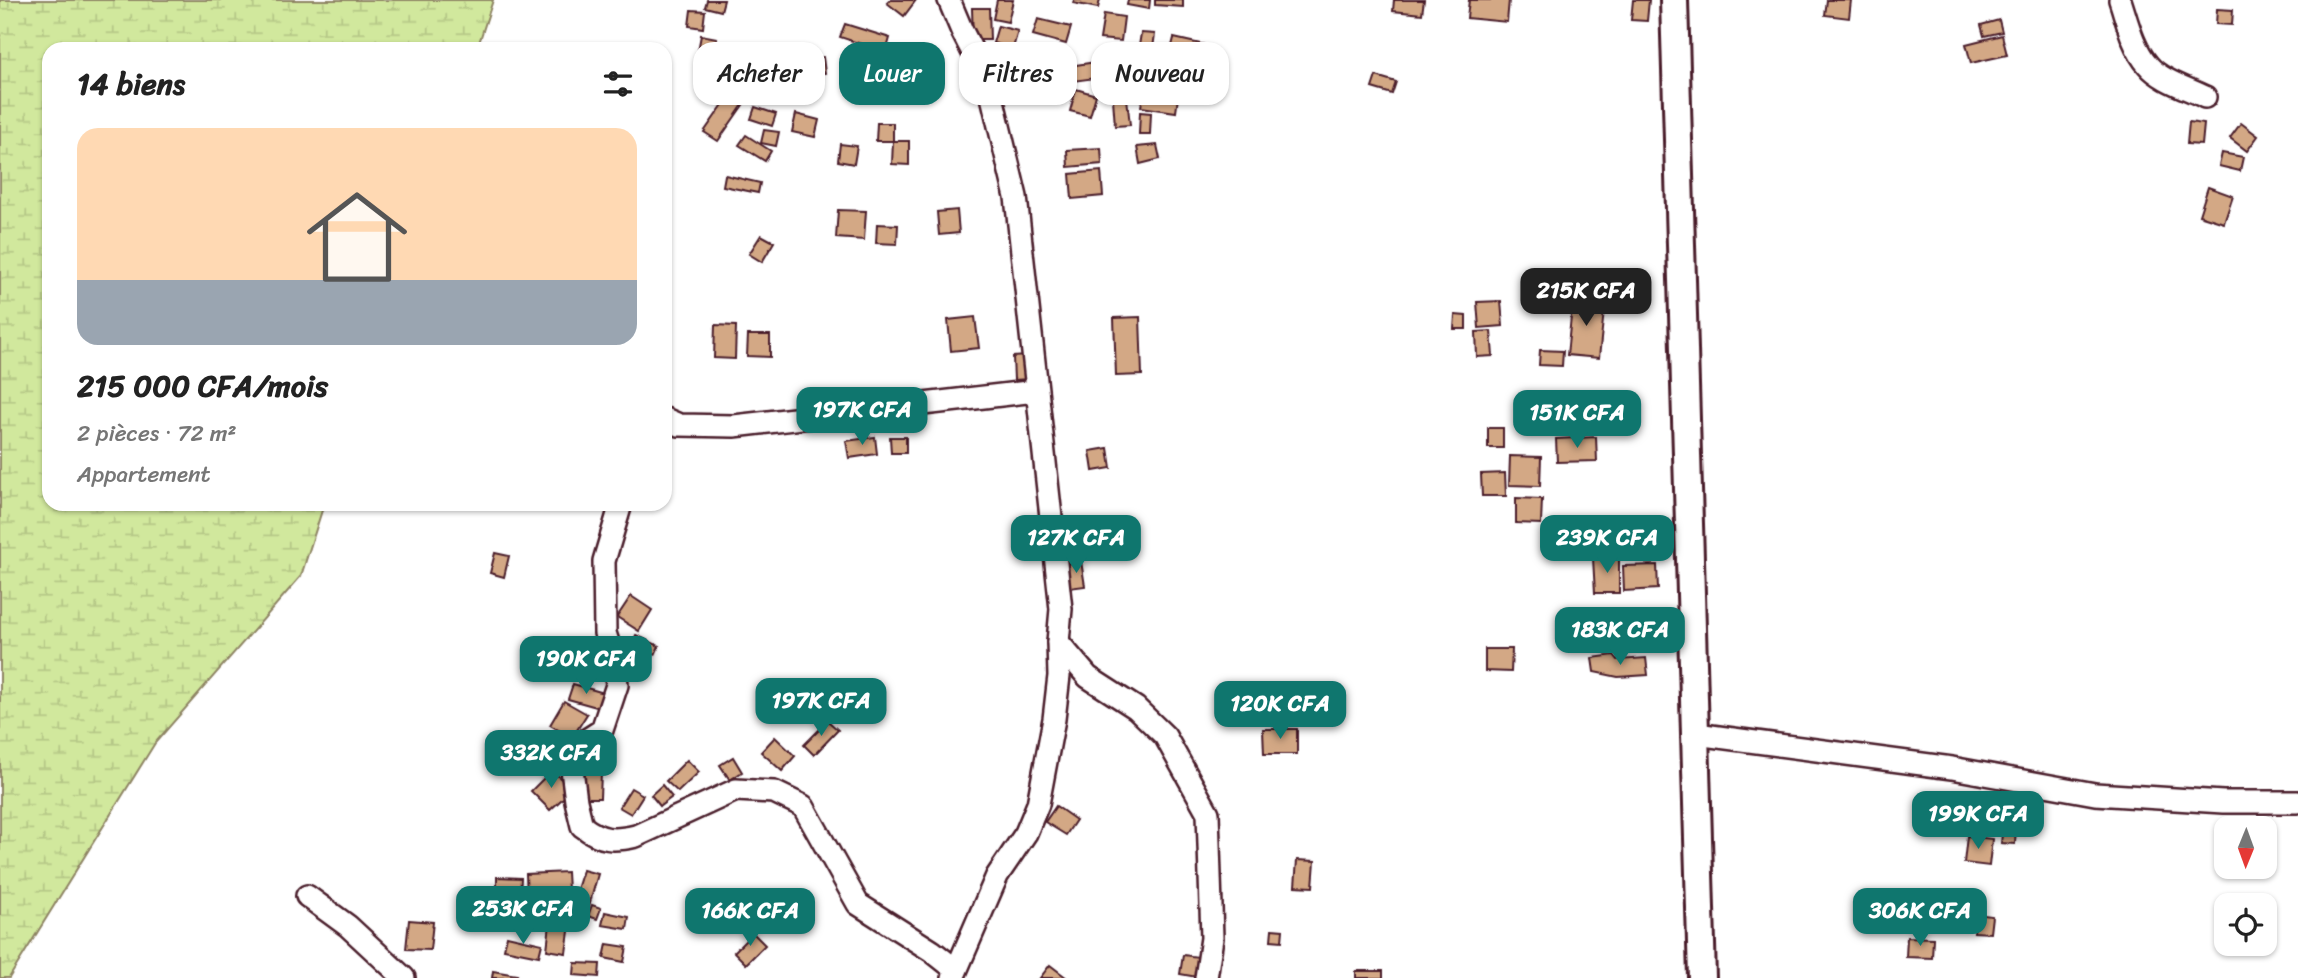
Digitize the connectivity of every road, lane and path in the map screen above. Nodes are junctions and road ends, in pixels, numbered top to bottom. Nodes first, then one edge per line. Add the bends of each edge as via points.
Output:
1 (949, 0) edge
2 (1674, 0) edge
3 (2120, 0) edge
4 (2205, 97) dead end
5 (1036, 390) junction
6 (672, 422) edge
7 (619, 511) edge
8 (1058, 642) junction
9 (1696, 734) junction
10 (2298, 802) edge
11 (307, 896) dead end
12 (955, 974) edge
13 (404, 978) edge
14 (1206, 978) edge
15 (1702, 978) edge

1 - 5 street via 989,84 998,114 1016,197
2 - 9 street
3 - 4 street via 2148,66
5 - 6 street via 734,426
5 - 8 street via 1061,609
7 - 12 street via 604,561 605,634 617,685 602,730 577,746 571,761 582,825 605,840 619,840 736,790 774,792 803,806 858,904 932,951
8 - 12 street via 1054,719 1038,804 1026,833 997,876
8 - 14 street via 1088,677 1136,708 1165,736 1208,813 1212,938
9 - 10 street via 1952,768 2095,794
9 - 15 street
11 - 13 street via 348,926

